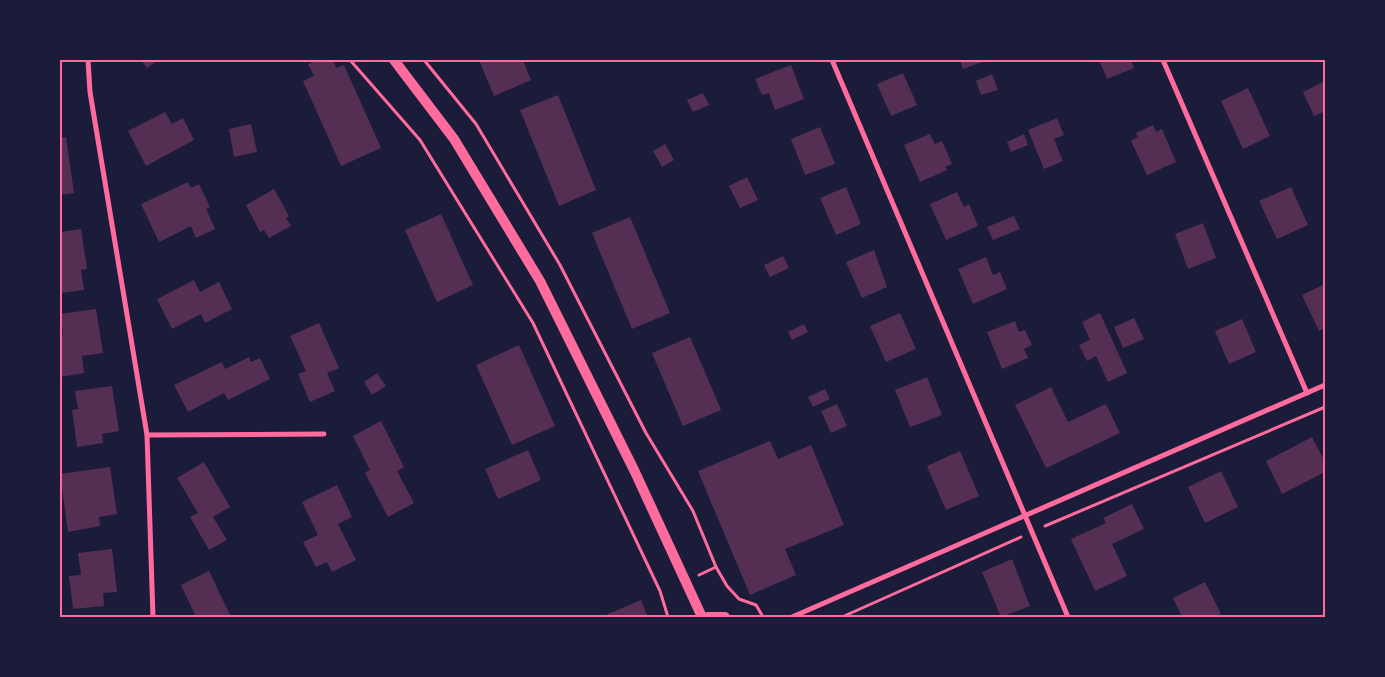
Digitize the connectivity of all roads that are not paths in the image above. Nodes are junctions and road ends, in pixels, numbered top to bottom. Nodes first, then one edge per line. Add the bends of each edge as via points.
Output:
1 (88, 60) edge
2 (394, 60) edge
3 (832, 60) edge
4 (1163, 60) edge
5 (1325, 385) edge
6 (1307, 392) junction
7 (324, 434) dead end
8 (147, 435) junction
9 (1024, 516) junction
10 (153, 617) edge
11 (702, 617) edge
12 (708, 617) edge
13 (725, 617) edge
14 (792, 617) edge
15 (1068, 617) edge

1 - 8 street via 90,92
2 - 11 main road via 454,139 540,281 635,472
3 - 9 street
4 - 6 street
5 - 6 street
6 - 9 street
7 - 8 street
8 - 10 street
9 - 14 street
9 - 15 street
12 - 13 main road

